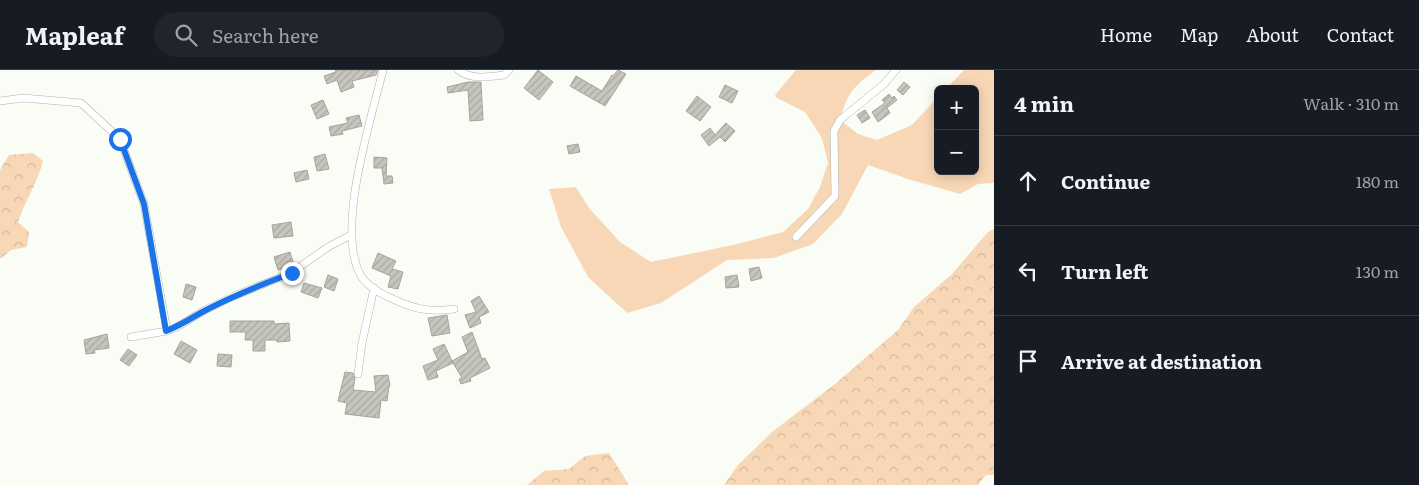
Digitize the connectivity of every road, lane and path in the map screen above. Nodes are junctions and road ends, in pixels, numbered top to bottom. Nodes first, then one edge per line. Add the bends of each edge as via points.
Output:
1 (383, 70) edge
2 (458, 70) edge
3 (509, 70) edge
4 (896, 70) edge
5 (0, 101) edge
6 (351, 235) junction
7 (796, 237) dead end
8 (374, 288) junction
9 (454, 309) dead end
10 (166, 331) junction
11 (131, 337) dead end
12 (358, 374) dead end

1 - 6 street via 354,198
2 - 3 street via 479,77 504,75
4 - 7 street via 840,120 834,131 835,196
5 - 10 street via 22,98 81,103 120,139 144,204
6 - 8 street via 352,250 362,276
6 - 10 street via 292,273 234,296
8 - 9 street via 414,309
8 - 12 street
10 - 11 street

